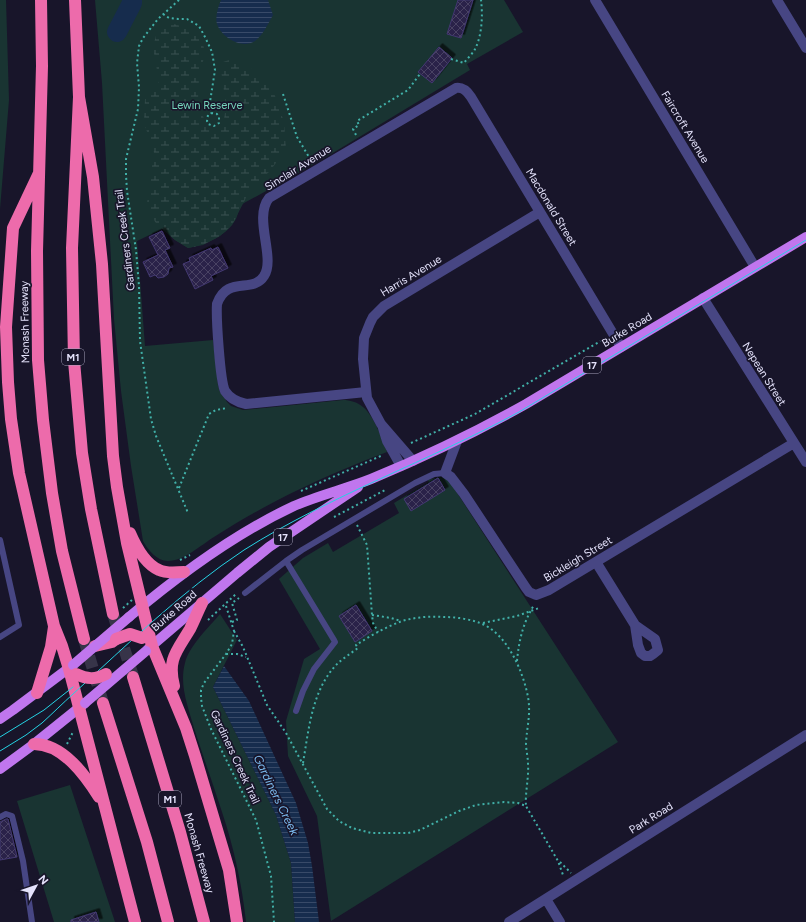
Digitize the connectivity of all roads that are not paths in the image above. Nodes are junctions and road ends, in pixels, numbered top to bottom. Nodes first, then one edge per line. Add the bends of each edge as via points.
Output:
1 (41, 0) edge
2 (75, 0) edge
3 (595, 0) edge
4 (777, 0) edge
5 (806, 48) edge
6 (453, 89) joint
7 (79, 97) junction
8 (39, 173) junction
9 (540, 212) junction
10 (806, 236) edge
11 (755, 267) junction
12 (702, 298) junction
13 (621, 347) junction
14 (366, 392) junction
15 (457, 440) junction
16 (794, 443) junction
17 (397, 449) junction
18 (413, 461) junction
19 (806, 462) edge
20 (401, 466) junction
21 (445, 473) junction
22 (370, 480) junction
23 (122, 518) junction
24 (0, 540) edge
25 (286, 561) junction
26 (596, 562) junction
27 (184, 572) junction
28 (245, 593) road end
29 (202, 603) junction
30 (139, 608) junction
31 (113, 614) tunnel mouth
32 (635, 624) dead end
33 (54, 626) junction
34 (0, 637) edge
35 (84, 639) tunnel mouth
36 (95, 646) junction
37 (149, 648) junction
38 (73, 669) junction
39 (129, 673) junction
40 (37, 693) junction
41 (103, 703) tunnel mouth
42 (82, 706) junction
43 (296, 712) dead end
44 (0, 719) edge
45 (186, 728) junction
46 (806, 735) edge
47 (34, 744) junction
48 (0, 769) edge
49 (106, 809) junction
50 (0, 817) edge
51 (546, 899) junction
52 (32, 922) edge
53 (135, 922) edge
54 (168, 922) edge
55 (204, 922) edge
56 (237, 922) edge
57 (509, 922) edge
58 (560, 922) edge

1 - 8 highway, Monash Freeway
2 - 7 highway, M1
3 - 11 street, Faircroft Avenue
4 - 5 street
6 - 9 street, Macdonald Street via 464,89 471,97
6 - 14 street, Sinclair Avenue via 266,202 263,213 267,264 265,275 254,284 230,288 219,298 217,310 224,388 230,397 246,404
7 - 23 highway via 93,177 102,264 113,456
7 - 31 highway, M1 via 72,248 74,361 83,461
8 - 33 highway via 14,228 6,326 11,419 19,473
8 - 35 highway, Monash Freeway via 38,360 42,420 56,518
9 - 13 street, Macdonald Street
9 - 14 street, Harris Avenue via 379,311 370,323 364,338
10 - 11 main road, Burke Road / 17
11 - 12 main road, Burke Road / 17
12 - 13 main road, Burke Road / 17
12 - 16 street, Nepean Street
13 - 15 main road, Burke Road / 17 via 526,404
14 - 17 street, Harris Avenue via 370,404
15 - 18 main road, Burke Road / 17
15 - 21 street
16 - 19 street, Nepean Street
16 - 26 street, Bickleigh Street
17 - 18 street, Harris Avenue
17 - 20 street, Harris Avenue
18 - 20 main road, Burke Road / 17
20 - 22 main road, Burke Road / 17
21 - 25 lane via 434,474 415,483
21 - 26 street, Bickleigh Street via 457,485 533,595 549,590
22 - 27 main road, Burke Road / 17 via 294,506 229,542
22 - 29 main road, Burke Road / 17 via 268,547
23 - 27 highway via 142,556 152,565 166,572
23 - 30 highway
24 - 34 lane via 19,625
25 - 28 lane
25 - 43 lane via 334,640 309,678
26 - 32 street
27 - 30 main road, Burke Road / 17
29 - 37 main road, Burke Road / 17
29 - 45 highway via 190,629 174,653 172,662 173,681
30 - 36 main road, Burke Road / 17, bridge
30 - 37 highway
33 - 38 highway
33 - 40 highway via 51,647
36 - 37 highway, bridge via 134,634 142,638
36 - 38 main road, Burke Road / 17, bridge
37 - 39 main road, Burke Road / 17, bridge
37 - 45 highway
38 - 39 highway, bridge via 84,677 93,679
38 - 40 main road, Burke Road / 17
38 - 42 highway
39 - 42 main road, Burke Road / 17, bridge
39 - 55 highway, Monash Freeway / M1 via 180,832
40 - 44 main road, Burke Road / 17
41 - 54 highway via 147,842
42 - 47 main road, Burke Road / 17
42 - 49 highway
45 - 56 highway via 221,842
46 - 51 street, Park Road
47 - 48 main road, Burke Road / 17
47 - 49 highway via 51,748 72,762 87,778
49 - 53 highway
50 - 52 lane via 6,814 12,816 23,861
51 - 57 street, Park Road
51 - 58 street

